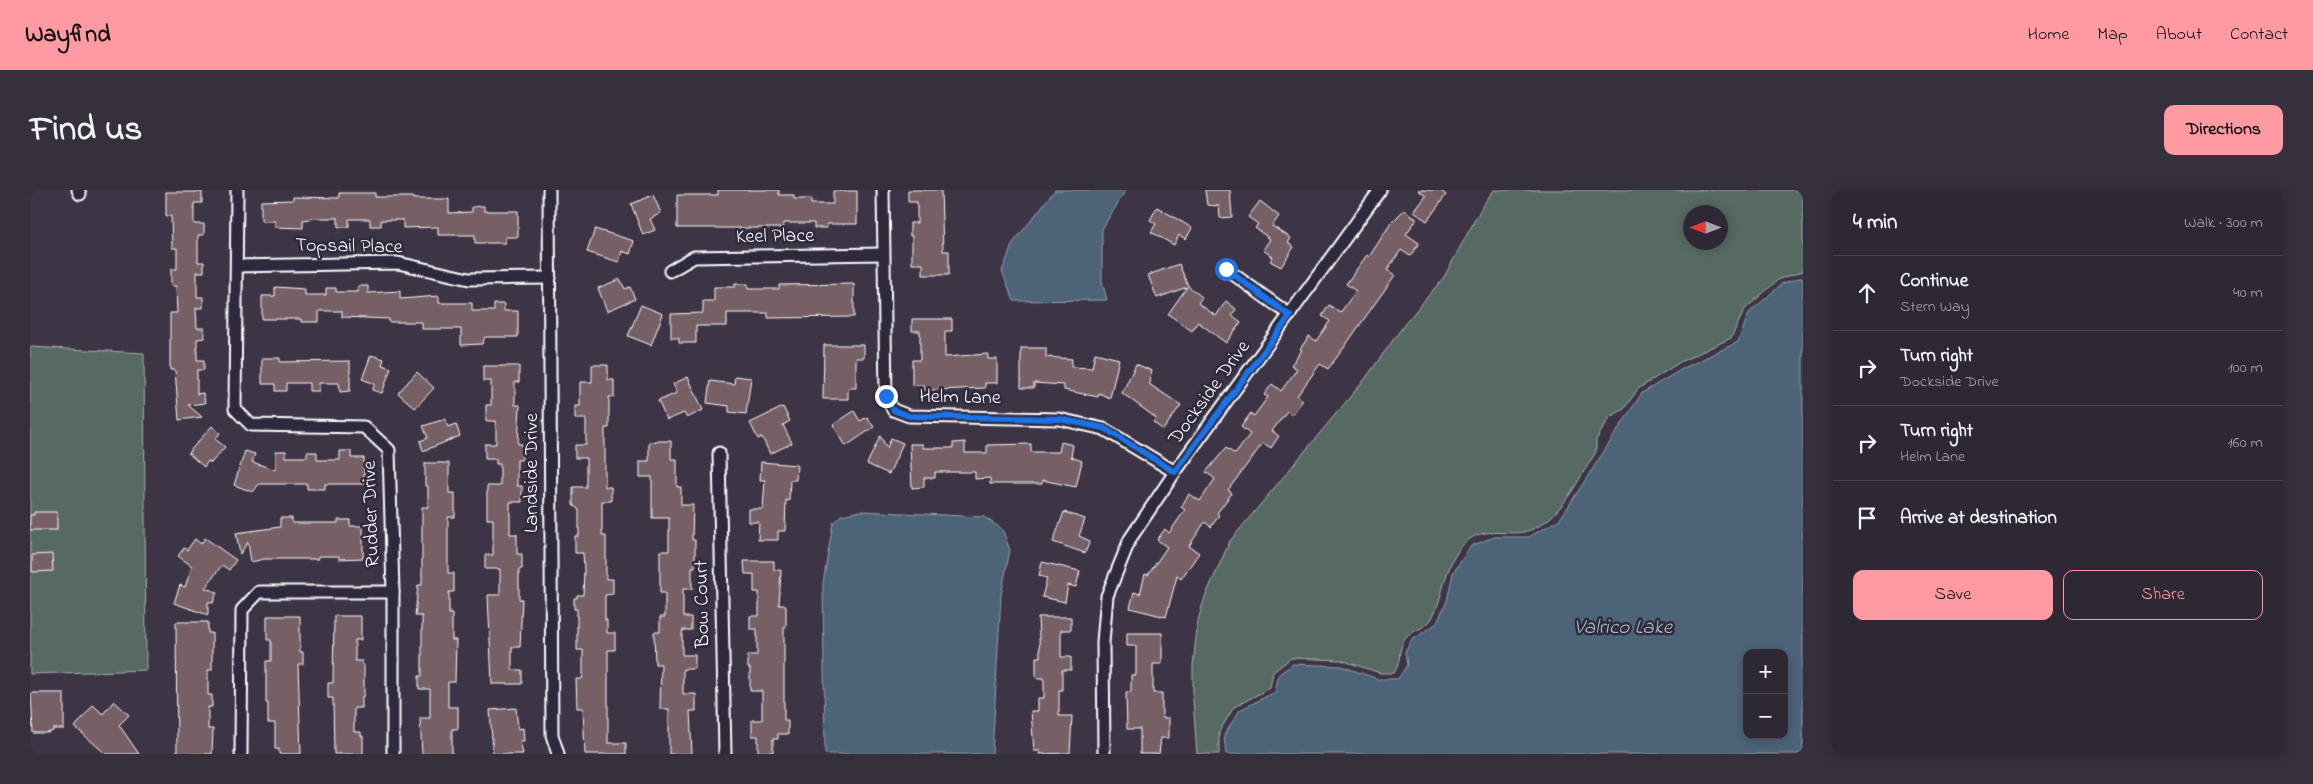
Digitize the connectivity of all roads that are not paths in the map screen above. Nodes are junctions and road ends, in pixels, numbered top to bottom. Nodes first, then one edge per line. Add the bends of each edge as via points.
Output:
1 (237, 190) edge
2 (549, 190) edge
3 (883, 190) edge
4 (1380, 190) edge
5 (883, 254) junction
6 (237, 266) junction
7 (1226, 269) dead end
8 (670, 271) dead end
9 (550, 278) junction
10 (1290, 316) junction
11 (719, 453) dead end
12 (1175, 472) junction
13 (393, 592) junction
14 (241, 754) edge
15 (393, 754) edge
16 (558, 754) edge
17 (725, 754) edge
18 (1104, 754) edge

1 - 6 street, Rudder Drive
2 - 9 street, Landside Drive
3 - 5 street, Helm Lane
4 - 10 street, Dockside Drive
5 - 8 street, Keel Place via 694,257
5 - 12 street, Helm Lane via 886,396 893,410 909,416 1059,419 1104,428
6 - 9 street, Topsail Place via 398,263 469,279
6 - 13 street, Rudder Drive via 235,409 251,425 364,427 389,450
7 - 10 street
9 - 16 street, Landside Drive via 552,735
10 - 12 street, Dockside Drive
11 - 17 street, Bow Court
12 - 18 street, Dockside Drive via 1130,539 1107,596 1103,642
13 - 14 street via 259,592 242,610
13 - 15 street, Rudder Drive

